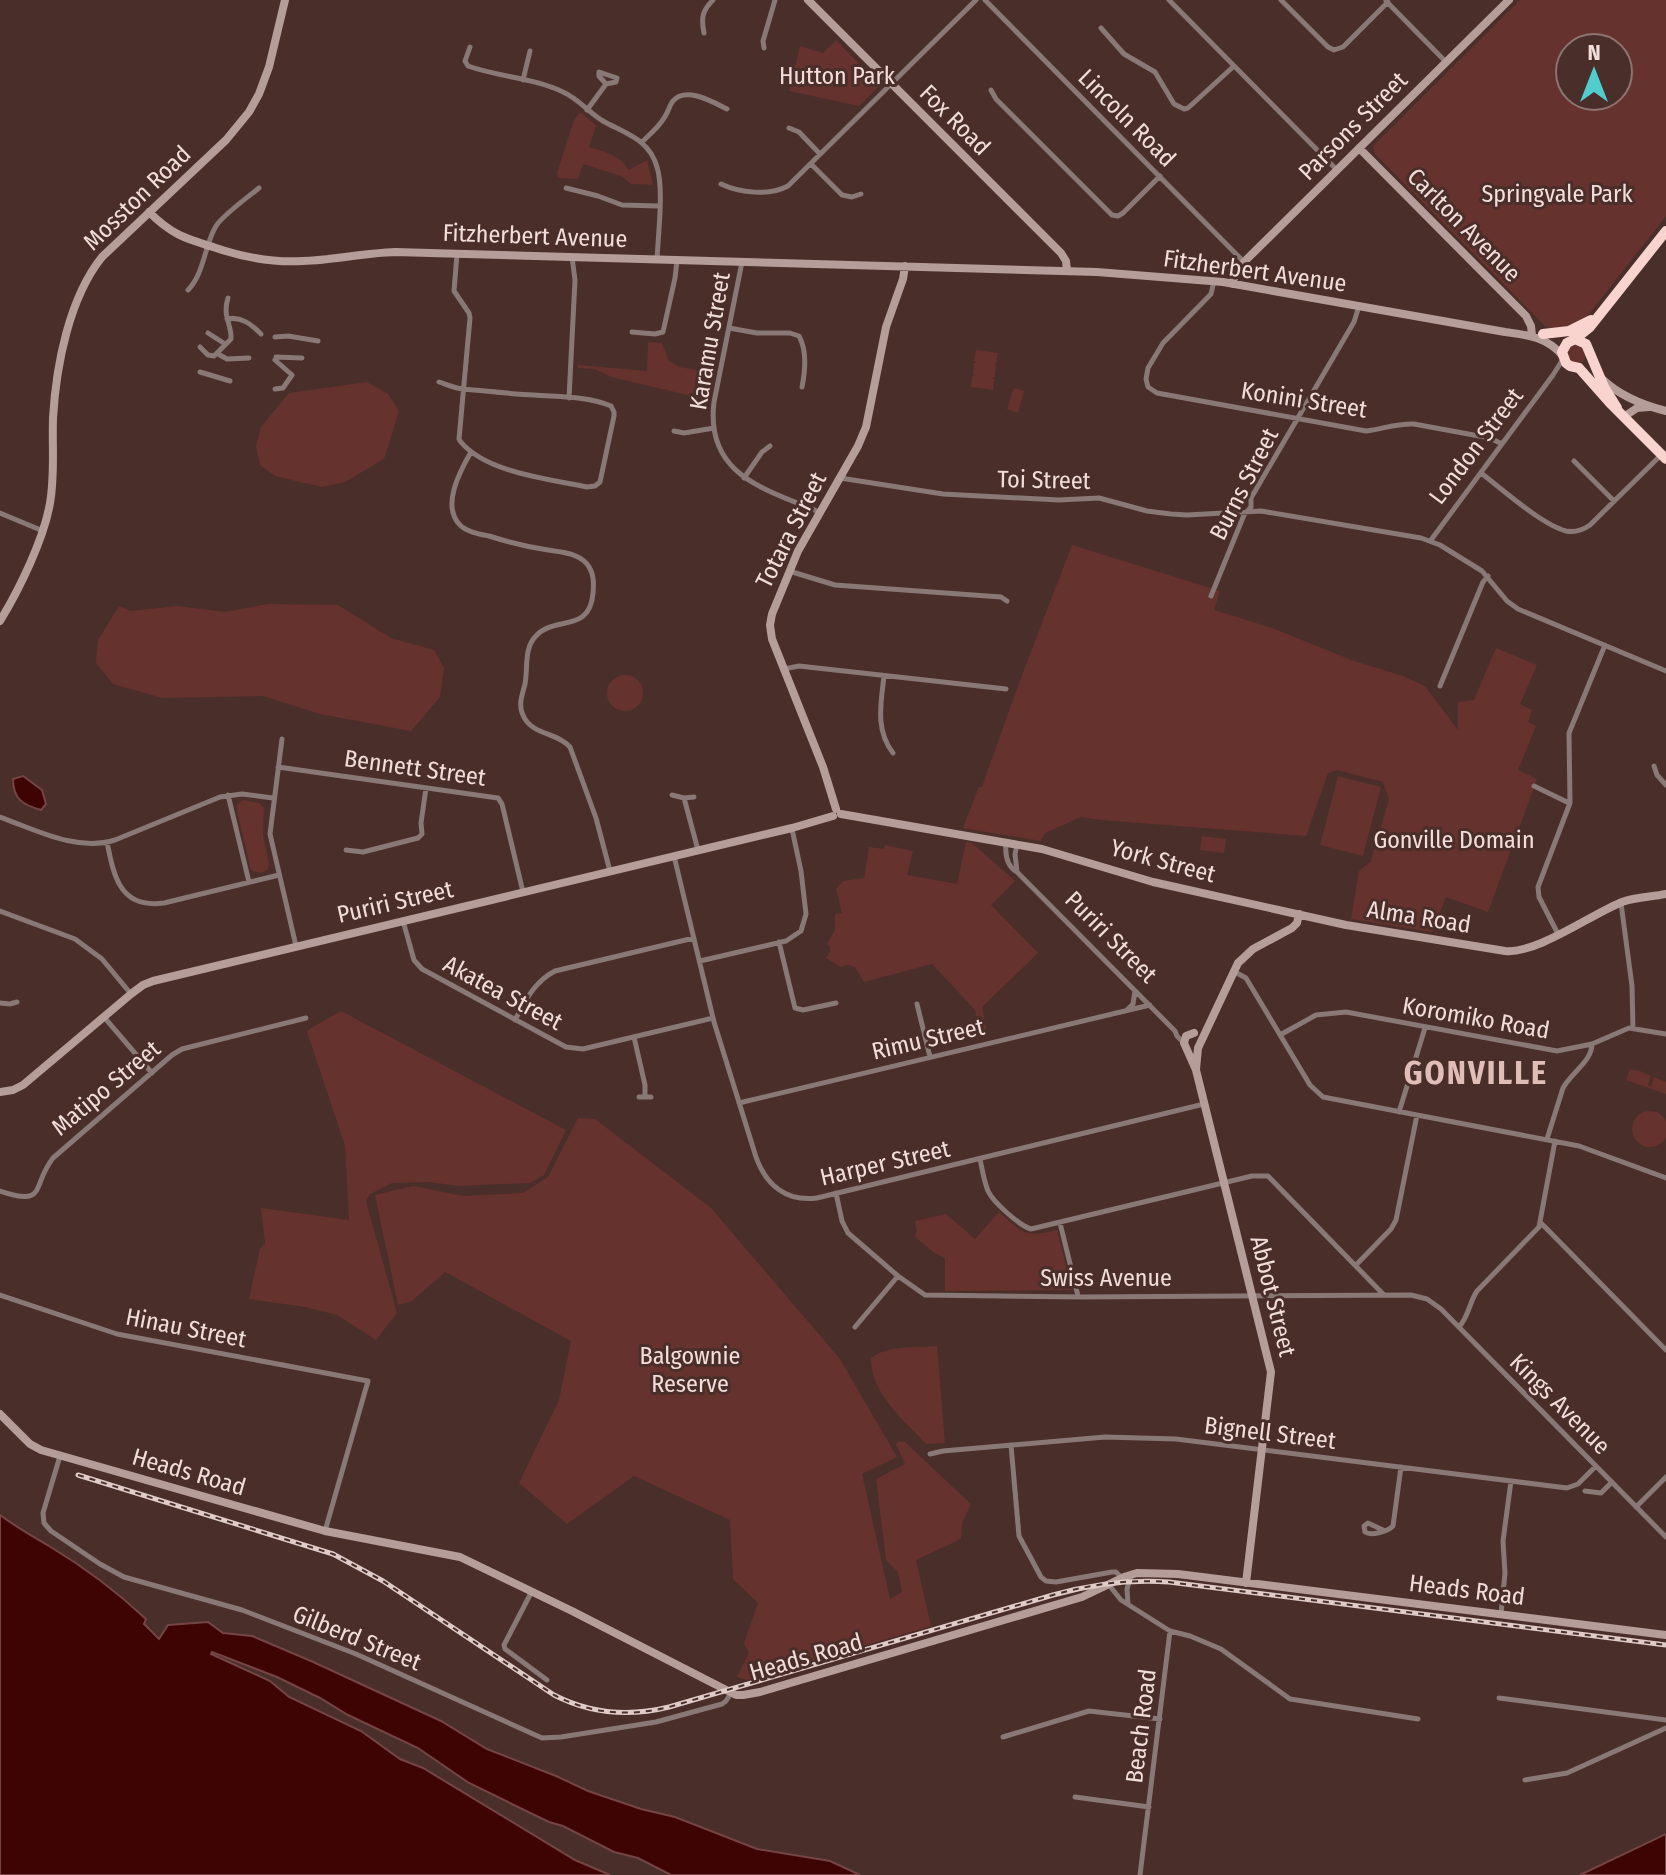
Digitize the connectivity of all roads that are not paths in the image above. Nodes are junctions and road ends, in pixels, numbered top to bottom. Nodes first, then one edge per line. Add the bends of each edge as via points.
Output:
1 (285, 0) edge
2 (713, 0) edge
3 (775, 0) edge
4 (808, 0) edge
5 (976, 0) edge
6 (985, 0) edge
7 (1169, 0) edge
8 (1281, 0) edge
9 (1509, 0) edge
10 (1387, 1) edge
11 (1101, 28) dead end
12 (704, 33) dead end
13 (470, 47) dead end
14 (764, 48) dead end
15 (530, 51) dead end
16 (1446, 62) junction
17 (1234, 66) junction
18 (523, 80) junction
19 (606, 84) dead end
20 (891, 84) junction
21 (991, 90) dead end
22 (727, 109) dead end
23 (587, 110) junction
24 (789, 128) dead end
25 (642, 142) junction
26 (1359, 148) junction
27 (820, 154) junction
28 (811, 164) junction
29 (195, 169) junction
30 (1337, 170) junction
31 (1160, 176) junction
32 (721, 184) dead end
33 (259, 188) dead end
34 (566, 188) dead end
35 (861, 194) dead end
36 (659, 206) junction
37 (149, 212) junction
38 (164, 227) junction
39 (1666, 231) edge
40 (208, 246) junction
41 (457, 254) junction
42 (102, 257) junction
43 (572, 257) junction
44 (657, 260) junction
45 (677, 261) junction
46 (742, 262) junction
47 (1244, 262) junction
48 (905, 266) junction
49 (933, 267) junction
50 (1067, 271) junction
51 (903, 279) junction
52 (1214, 281) junction
53 (1232, 284) junction
54 (188, 290) dead end
55 (228, 298) dead end
56 (1359, 306) junction
57 (1602, 311) junction
58 (227, 319) junction
59 (729, 328) junction
60 (632, 332) dead end
61 (208, 333) dead end
62 (261, 334) dead end
63 (1537, 335) junction
64 (275, 337) dead end
65 (1573, 340) junction
66 (318, 341) dead end
67 (225, 344) junction
68 (200, 347) dead end
69 (1590, 350) junction
70 (218, 354) junction
71 (1563, 357) junction
72 (302, 358) dead end
73 (245, 361) dead end
74 (1576, 368) junction
75 (200, 372) dead end
76 (1553, 375) junction
77 (1599, 375) junction
78 (230, 381) dead end
79 (439, 382) dead end
80 (802, 387) dead end
81 (275, 389) dead end
82 (463, 389) junction
83 (569, 398) junction
84 (1650, 407) junction
85 (1666, 411) edge
86 (1621, 412) junction
87 (1298, 419) junction
88 (714, 428) junction
89 (674, 431) dead end
90 (1502, 444) junction
91 (770, 446) dead end
92 (471, 452) junction
93 (1664, 456) edge
94 (1574, 461) dead end
95 (1481, 473) junction
96 (839, 477) junction
97 (744, 478) junction
98 (1614, 501) junction
99 (1248, 511) junction
100 (819, 512) junction
101 (0, 513) edge
102 (43, 531) junction
103 (1431, 540) junction
104 (789, 571) junction
105 (1488, 576) junction
106 (1211, 596) dead end
107 (1007, 601) dead end
108 (0, 621) edge
109 (1605, 645) junction
110 (784, 669) junction
111 (1666, 671) edge
112 (884, 676) junction
113 (1440, 686) dead end
114 (1006, 689) dead end
115 (282, 739) dead end
116 (893, 753) dead end
117 (1654, 766) dead end
118 (278, 767) junction
119 (1666, 785) edge
120 (1534, 786) dead end
121 (426, 788) junction
122 (228, 795) junction
123 (672, 795) dead end
124 (694, 797) dead end
125 (273, 798) junction
126 (684, 798) junction
127 (1570, 803) junction
128 (837, 813) junction
129 (0, 817) edge
130 (792, 828) junction
131 (107, 842) junction
132 (1006, 842) junction
133 (1017, 844) junction
134 (346, 850) dead end
135 (698, 850) junction
136 (674, 855) junction
137 (610, 871) junction
138 (1017, 872) junction
139 (279, 875) junction
140 (249, 882) junction
141 (523, 892) junction
142 (1666, 894) edge
143 (1621, 903) junction
144 (0, 911) edge
145 (1299, 914) junction
146 (403, 920) junction
147 (1558, 934) junction
148 (694, 938) junction
149 (779, 942) junction
150 (296, 946) junction
151 (700, 961) junction
152 (1234, 971) junction
153 (1135, 990) junction
154 (131, 994) junction
155 (17, 1002) dead end
156 (0, 1003) edge
157 (836, 1003) dead end
158 (917, 1004) dead end
159 (1150, 1005) junction
160 (1126, 1011) junction
161 (104, 1017) junction
162 (306, 1018) dead end
163 (713, 1018) junction
164 (515, 1020) junction
165 (1210, 1021) junction
166 (1425, 1028) junction
167 (1633, 1029) junction
168 (1666, 1034) edge
169 (1280, 1035) junction
170 (634, 1037) junction
171 (1188, 1039) junction
172 (1592, 1044) junction
173 (1199, 1045) junction
174 (930, 1057) junction
175 (1196, 1070) junction
176 (152, 1073) junction
177 (0, 1092) edge
178 (645, 1097) dead end
179 (739, 1103) junction
180 (1204, 1104) junction
181 (1399, 1112) junction
182 (1417, 1115) junction
183 (1547, 1139) junction
184 (1555, 1141) junction
185 (980, 1159) junction
186 (1666, 1178) edge
187 (1224, 1183) junction
188 (0, 1191) edge
189 (836, 1193) junction
190 (1060, 1223) junction
191 (1540, 1223) junction
192 (1356, 1265) junction
193 (898, 1276) junction
194 (0, 1295) edge
195 (1384, 1295) junction
196 (1078, 1296) junction
197 (1253, 1296) junction
198 (1427, 1299) joint
199 (855, 1327) dead end
200 (1459, 1327) junction
201 (1666, 1350) edge
202 (0, 1414) edge
203 (1011, 1445) junction
204 (1263, 1450) junction
205 (930, 1454) dead end
206 (60, 1456) junction
207 (1596, 1466) junction
208 (1401, 1467) junction
209 (1666, 1477) edge
210 (1511, 1481) junction
211 (1612, 1482) junction
212 (1585, 1491) dead end
213 (1636, 1507) junction
214 (325, 1531) junction
215 (1385, 1531) dead end
216 (1666, 1537) edge
217 (1132, 1574) junction
218 (1096, 1575) junction
219 (1122, 1578) junction
220 (1246, 1583) junction
221 (1109, 1585) junction
222 (1099, 1590) junction
223 (532, 1591) junction
224 (1128, 1604) junction
225 (1501, 1614) junction
226 (1170, 1631) junction
227 (1666, 1635) edge
228 (547, 1680) dead end
229 (731, 1693) junction
230 (1499, 1698) dead end
231 (1160, 1719) junction
232 (1418, 1719) dead end
233 (1666, 1720) edge
234 (1666, 1728) edge
235 (1003, 1737) dead end
236 (1525, 1780) dead end
237 (1075, 1797) dead end
238 (1149, 1807) junction
239 (1140, 1875) edge

1 - 29 main road, Mosston Road via 259,94 226,140
2 - 12 street via 701,20
3 - 14 street
4 - 20 main road, Fox Road
5 - 20 street
6 - 31 street, Lincoln Road
7 - 17 street
8 - 10 street via 1334,50
9 - 16 main road, Parsons Street
10 - 16 street
11 - 17 street via 1124,54 1155,72 1174,104 1184,109
13 - 18 street via 468,66
15 - 18 street
16 - 26 main road, Parsons Street
17 - 30 street
18 - 23 street via 562,91
19 - 23 street
20 - 27 street
20 - 50 main road, Fox Road via 1061,253
21 - 31 street via 1112,215 1123,213
22 - 25 street via 681,96
23 - 25 street
24 - 27 street
25 - 36 street via 658,169
26 - 30 main road, Parsons Street
26 - 63 main road, Carlton Avenue via 1526,316
27 - 28 street
28 - 32 street via 776,191
28 - 35 street via 842,195
29 - 37 main road, Mosston Road
29 - 38 main road via 160,210
30 - 47 main road, Parsons Street
31 - 47 street, Lincoln Road
33 - 40 street via 218,222
34 - 36 street via 622,205
36 - 44 street
37 - 38 main road, Fitzherbert Avenue
37 - 42 main road, Mosston Road
38 - 40 main road, Fitzherbert Avenue
38 - 42 main road via 143,223
39 - 57 highway
40 - 41 main road, Fitzherbert Avenue via 283,262 385,252
40 - 54 street via 197,280
41 - 43 main road, Fitzherbert Avenue
41 - 82 street via 454,291 470,316
42 - 102 main road, Mosston Road via 76,303 64,349 53,419 52,489
43 - 44 main road, Fitzherbert Avenue
43 - 83 street
44 - 45 main road, Fitzherbert Avenue
45 - 46 main road, Fitzherbert Avenue
45 - 60 street via 663,332
46 - 48 main road, Fitzherbert Avenue
46 - 59 street, Karamu Street
47 - 53 main road, Parsons Street
48 - 49 main road, Fitzherbert Avenue
48 - 51 main road, Totara Street
49 - 50 main road, Fitzherbert Avenue
49 - 51 main road, Fitzherbert Avenue
50 - 52 main road, Fitzherbert Avenue
51 - 96 main road, Totara Street via 886,327 866,427
52 - 53 main road, Fitzherbert Avenue
52 - 87 street, Konini Street via 1207,299 1163,343 1148,368 1148,387
53 - 56 main road, Fitzherbert Avenue
55 - 58 street
56 - 63 main road, Fitzherbert Avenue
56 - 87 street, Burns Street
57 - 63 highway via 1574,329
57 - 65 highway
57 - 69 highway
58 - 62 street via 240,319
58 - 67 street via 232,336
59 - 80 street via 799,336 804,345
59 - 88 street, Karamu Street
61 - 67 street
63 - 65 main road
63 - 71 main road, Fitzherbert Avenue
64 - 66 street
65 - 69 highway via 1583,341
65 - 71 highway via 1563,349
67 - 70 street
68 - 70 street via 210,356
69 - 74 highway via 1586,364
69 - 77 highway
70 - 73 street
71 - 74 highway
71 - 76 street, London Street
72 - 81 street via 276,359 292,375
74 - 76 street, London Street
74 - 86 highway
75 - 78 street
76 - 90 street, London Street
77 - 84 main road via 1618,392
77 - 86 highway
79 - 82 street
82 - 83 street
82 - 92 street via 459,439
83 - 92 street via 607,404 614,412 598,485 517,473
84 - 85 main road
84 - 86 main road
86 - 93 highway
87 - 90 street, Konini Street via 1366,431 1414,424
87 - 99 street, Burns Street
88 - 89 street
88 - 97 street, Karamu Street via 727,461
90 - 95 street, London Street
91 - 97 street
92 - 137 street via 452,500 461,525 517,545 576,556 592,574 593,599 585,615 543,630 530,644 520,706 532,727 570,747
93 - 98 street
94 - 98 street
95 - 98 street via 1566,531 1586,528
95 - 103 street, London Street
96 - 99 street, Toi Street via 943,494 1099,498 1171,514
96 - 100 main road, Totara Street
97 - 100 street, Karamu Street
99 - 103 street, Toi Street
99 - 106 street, Burns Street
100 - 104 main road, Totara Street
101 - 102 street
102 - 108 main road, Mosston Road
103 - 105 street
104 - 107 street via 835,585
104 - 110 main road, Totara Street via 770,621
105 - 109 street via 1512,606
105 - 113 street
109 - 111 street
109 - 127 street via 1569,733
110 - 112 street via 799,666
110 - 128 main road, Totara Street
112 - 114 street
112 - 116 street via 879,717
115 - 118 street
117 - 119 street
118 - 121 street, Bennett Street
118 - 125 street
120 - 127 street
121 - 134 street via 418,838 363,852
121 - 141 street, Bennett Street via 501,801
122 - 125 street
122 - 131 street
122 - 140 street
123 - 126 street
124 - 126 street
125 - 139 street via 270,834
126 - 135 street
127 - 147 street via 1538,887
128 - 130 main road, Puriri Street
128 - 132 main road, Puriri Street
129 - 131 street via 77,843
130 - 135 main road, Puriri Street
130 - 149 street via 806,914 797,935
131 - 140 street via 117,882 140,902 164,903
132 - 133 main road, Puriri Street
132 - 138 street, Puriri Street via 1008,863
133 - 138 street
133 - 145 main road, York Street via 1153,882
135 - 136 main road, Puriri Street
136 - 137 main road, Puriri Street
136 - 148 street, Harper Street
137 - 141 main road, Puriri Street
138 - 153 street, Puriri Street
139 - 140 street
139 - 150 street
141 - 146 main road, Puriri Street
142 - 143 main road, Alma Road
143 - 147 main road, Alma Road
143 - 167 street
144 - 154 street via 75,939 102,959
145 - 147 main road, Alma Road via 1505,951 1524,950
145 - 152 main road via 1295,926 1249,952
146 - 150 main road, Puriri Street
146 - 164 street, Akatea Street via 417,965
148 - 151 street, Harper Street
148 - 164 street via 555,971 531,990
149 - 151 street
149 - 157 street via 795,1008
150 - 154 main road, Puriri Street via 153,981
151 - 163 street, Harper Street
152 - 165 main road
152 - 169 street via 1246,978
153 - 159 street, Puriri Street
153 - 160 street
154 - 161 main road, Puriri Street
155 - 156 street
158 - 174 street
159 - 160 street, Rimu Street
159 - 171 street, Puriri Street via 1177,1036
160 - 174 street, Rimu Street
161 - 176 street
161 - 177 main road, Puriri Street via 23,1085
162 - 176 street, Matipo Street via 182,1049
163 - 170 street, Akatea Street
163 - 179 street, Harper Street
164 - 170 street, Akatea Street via 572,1049
165 - 171 main road
165 - 173 main road
166 - 169 street, Koromiko Road via 1346,1012 1316,1015
166 - 172 street, Koromiko Road via 1547,1050
166 - 181 street
167 - 168 street, Koromiko Road
167 - 172 street, Koromiko Road
169 - 181 street via 1318,1094
170 - 178 street
171 - 173 main road via 1199,1036
171 - 173 main road via 1191,1050
171 - 175 main road, Abbot Street
172 - 183 street via 1563,1088
173 - 175 main road, Abbot Street
174 - 179 street, Rimu Street
175 - 180 main road, Abbot Street
176 - 188 street, Matipo Street via 53,1158 33,1195 22,1198
179 - 189 street, Harper Street via 759,1166 770,1183 796,1198
180 - 185 street, Harper Street
180 - 187 main road, Abbot Street
181 - 182 street
182 - 183 street
182 - 192 street via 1396,1220
183 - 184 street
184 - 186 street
184 - 191 street
185 - 189 street, Harper Street
185 - 190 street via 988,1191 1020,1224 1031,1229
187 - 190 street
187 - 192 street via 1268,1176
187 - 197 main road, Abbot Street
189 - 193 street, Swiss Avenue via 848,1233
190 - 196 street
191 - 200 street via 1477,1291
191 - 201 street
192 - 195 street
193 - 196 street, Swiss Avenue via 930,1296
193 - 199 street
194 - 214 street, Hinau Street via 117,1334 368,1381
195 - 197 street, Swiss Avenue
195 - 198 street, Swiss Avenue
196 - 197 street, Swiss Avenue
197 - 204 main road, Abbot Street via 1271,1372
198 - 200 street, Kings Avenue
200 - 207 street, Kings Avenue
202 - 206 main road, Heads Road via 30,1444
203 - 204 street, Bignell Street via 1105,1437
203 - 205 street, Bignell Street
203 - 218 street via 1019,1536 1036,1571 1056,1582
204 - 208 street, Bignell Street
204 - 220 main road, Abbot Street
206 - 214 main road, Heads Road
206 - 229 street, Gilberd Street via 44,1523 100,1564 124,1577 242,1610 356,1654 542,1738 656,1722 722,1704
207 - 210 street, Bignell Street via 1570,1488
207 - 211 street, Kings Avenue
208 - 210 street, Bignell Street
208 - 215 street via 1395,1522
209 - 213 street
210 - 225 street
211 - 212 street via 1601,1493
211 - 213 street, Kings Avenue
213 - 216 street, Kings Avenue
214 - 223 main road, Heads Road via 460,1557
217 - 219 main road, Heads Road
217 - 220 main road, Heads Road
217 - 224 street
218 - 219 street via 1116,1572
218 - 222 street
219 - 221 main road, Heads Road
220 - 225 main road, Heads Road
221 - 222 main road, Heads Road
221 - 224 street
222 - 229 main road, Heads Road via 760,1692
223 - 228 street via 504,1645
223 - 229 main road, Heads Road
224 - 226 street
225 - 227 main road, Heads Road
226 - 231 street, Beach Road
226 - 232 street via 1221,1649 1290,1699
230 - 233 street
231 - 235 street via 1089,1711
231 - 238 street, Beach Road
234 - 236 street via 1567,1773
237 - 238 street
238 - 239 street, Beach Road

